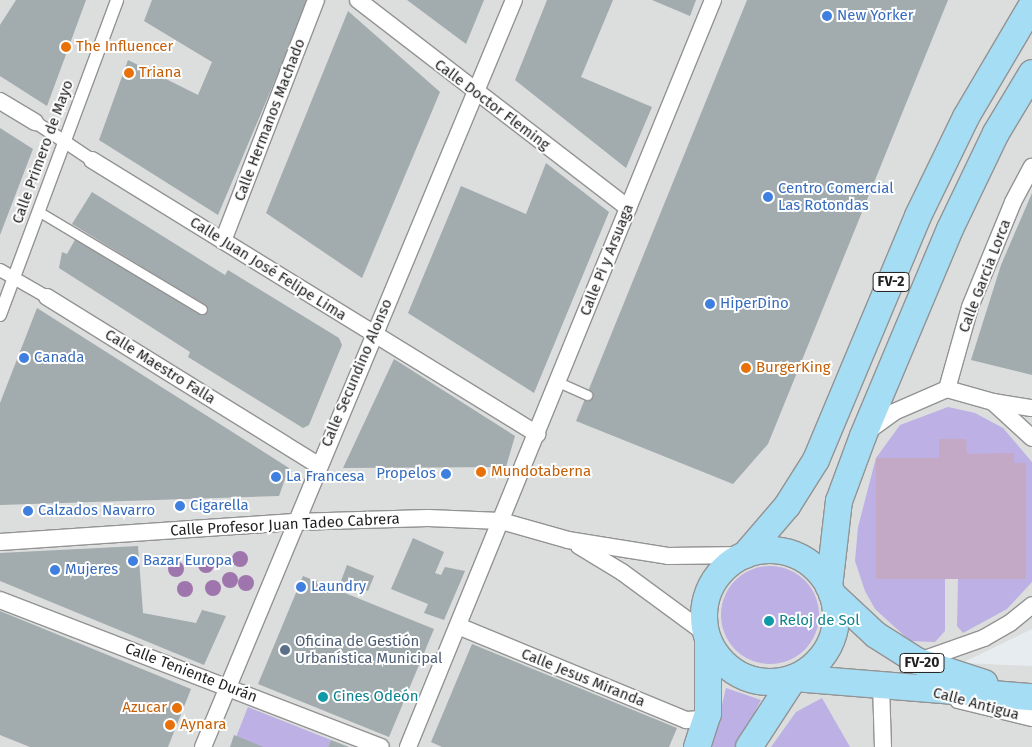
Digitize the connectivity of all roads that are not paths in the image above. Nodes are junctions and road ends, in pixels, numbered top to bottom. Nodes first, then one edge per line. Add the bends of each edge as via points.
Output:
1 (117, 0) edge
2 (316, 0) edge
3 (358, 0) edge
4 (514, 0) edge
5 (713, 0) edge
6 (1032, 5) edge
7 (1032, 73) edge
8 (474, 92) junction
9 (0, 101) edge
10 (35, 122) joint
11 (64, 142) junction
12 (92, 160) joint
13 (1032, 167) edge
14 (628, 208) junction
15 (38, 211) junction
16 (223, 241) junction
17 (0, 270) edge
18 (13, 279) junction
19 (48, 297) joint
20 (202, 309) dead end
21 (0, 315) edge
22 (373, 333) junction
23 (558, 382) junction
24 (947, 389) junction
25 (587, 395) dead end
26 (993, 402) junction
27 (1032, 408) edge
28 (537, 434) junction
29 (863, 436) junction
30 (1032, 438) edge
31 (318, 465) junction
32 (501, 521) junction
33 (294, 522) junction
34 (568, 540) junction
35 (0, 542) edge
36 (745, 555) junction
37 (831, 590) junction
38 (0, 600) edge
39 (1032, 604) edge
40 (458, 626) junction
41 (707, 636) junction
42 (917, 661) junction
43 (794, 678) junction
44 (881, 684) junction
45 (228, 687) junction
46 (1032, 688) edge
47 (920, 689) junction
48 (1032, 697) edge
49 (708, 714) junction
50 (1032, 718) edge
51 (203, 747) edge
52 (381, 747) edge
53 (408, 747) edge
54 (697, 747) edge
55 (749, 747) edge
56 (883, 747) edge

1 - 11 street, Calle Primero de Mayo
2 - 16 street, Calle Hermanos Machado
3 - 8 street, Calle Doctor Fleming
4 - 8 street, Calle Secundino Alonso
5 - 14 street, Calle Pi y Arsuaga
6 - 36 main road, FV-2 via 966,117 918,216 816,460 787,506
7 - 29 main road, FV-2 via 996,133 950,229
8 - 14 street, Calle Doctor Fleming
8 - 22 street, Calle Secundino Alonso
9 - 10 street, Calle Juan José Felipe Lima
10 - 11 street, Calle Juan José Felipe Lima
11 - 12 street, Calle Juan José Felipe Lima
11 - 15 street, Calle Primero de Mayo
12 - 16 street, Calle Juan José Felipe Lima
13 - 24 street, Calle Garcia Lorca via 1013,202 970,307
14 - 23 street, Calle Pi y Arsuaga
15 - 18 street, Calle Primero de Mayo
15 - 20 lane
16 - 22 street, Calle Juan José Felipe Lima
17 - 18 street, Calle Maestro Falla
18 - 19 street, Calle Maestro Falla
18 - 21 street, Calle Primero de Mayo
19 - 31 street, Calle Maestro Falla
22 - 28 street, Calle Juan José Felipe Lima
22 - 31 street, Calle Secundino Alonso
23 - 25 lane
23 - 28 street, Calle Pi y Arsuaga
24 - 26 street
24 - 29 street via 888,416
26 - 27 street
26 - 30 street
28 - 32 street, Calle Pi y Arsuaga
29 - 37 main road, FV-2 via 839,501
31 - 33 street, Calle Secundino Alonso
32 - 33 street, Calle Profesor Juan Tadeo Cabrera via 428,518
32 - 34 street, Calle Profesor Juan Tadeo Cabrera
32 - 40 street, Calle Pi y Arsuaga
33 - 35 street, Calle Profesor Juan Tadeo Cabrera
33 - 45 street, Calle Secundino Alonso
34 - 36 street, Calle Profesor Juan Tadeo Cabrera via 668,556
34 - 41 street, Calle Profesor Juan Tadeo Cabrera via 622,572
36 - 37 main road via 768,550 788,553 807,562
36 - 41 main road via 729,564 715,578 707,594 703,612
37 - 42 main road, FV-20 via 876,635
37 - 43 main road via 836,622 831,643 820,660
38 - 45 street, Calle Teniente Durán
39 - 42 street via 1010,623 984,638
40 - 49 street, Calle Jesus Miranda via 686,720 702,719
40 - 53 street, Calle Pi y Arsuaga
41 - 43 main road via 728,668 748,679 769,682
41 - 49 main road
42 - 46 main road, FV-20 via 967,679
43 - 44 main road, FV-20
43 - 55 main road
44 - 47 main road, FV-20
44 - 56 street
45 - 51 street, Calle Secundino Alonso
45 - 52 street, Calle Teniente Durán
47 - 48 main road, FV-20
47 - 50 street, Calle Antigua via 1009,715
49 - 54 main road

